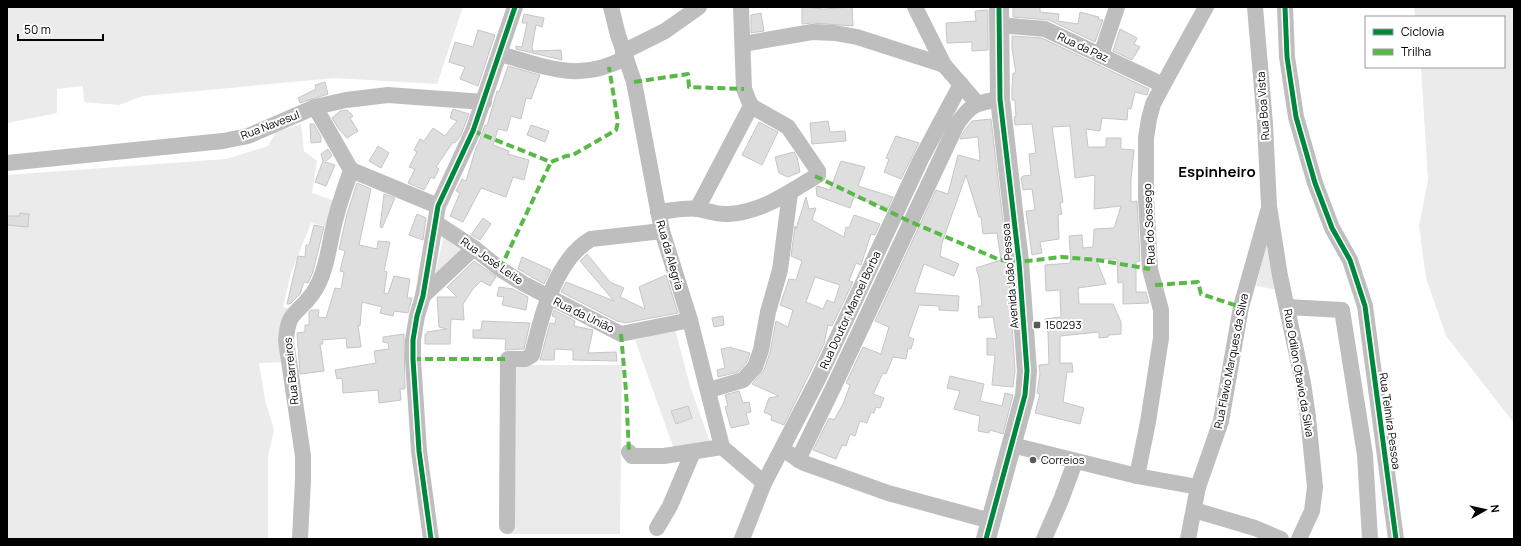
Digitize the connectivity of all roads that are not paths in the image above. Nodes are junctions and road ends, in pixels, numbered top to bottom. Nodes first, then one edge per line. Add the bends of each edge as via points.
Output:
1 (515, 7) edge
2 (611, 7) edge
3 (699, 7) edge
4 (741, 7) edge
5 (915, 7) edge
6 (1117, 7) edge
7 (1206, 7) edge
8 (1255, 7) edge
9 (1285, 7) edge
10 (999, 16) edge
11 (743, 44) junction
12 (500, 54) junction
13 (624, 55) junction
14 (1101, 55) junction
15 (944, 65) junction
16 (961, 84) junction
17 (1163, 85) junction
18 (1000, 99) junction
19 (484, 102) junction
20 (977, 103) junction
21 (751, 106) junction
22 (315, 107) junction
23 (7, 163) edge
24 (351, 170) junction
25 (790, 193) junction
26 (438, 206) junction
27 (1269, 206) junction
28 (697, 209) junction
29 (658, 212) junction
30 (436, 223) junction
31 (662, 232) junction
32 (474, 248) junction
33 (875, 256) junction
34 (892, 263) junction
35 (423, 296) junction
36 (549, 298) junction
37 (1365, 306) junction
38 (1287, 307) junction
39 (1342, 310) junction
40 (845, 318) junction
41 (690, 320) junction
42 (864, 324) junction
43 (818, 379) junction
44 (834, 386) junction
45 (709, 390) junction
46 (1012, 445) junction
47 (722, 447) junction
48 (783, 449) junction
49 (629, 452) dead end
50 (693, 452) junction
51 (798, 460) junction
52 (1075, 462) junction
53 (1137, 476) junction
54 (764, 483) junction
55 (1198, 487) junction
56 (1194, 510) junction
57 (506, 526) dead end
58 (657, 528) dead end
59 (988, 530) edge
60 (300, 539) edge
61 (431, 539) edge
62 (742, 539) edge
63 (1044, 539) edge
64 (1188, 539) edge
65 (1281, 539) edge
66 (1299, 539) edge
67 (1370, 539) edge
68 (1396, 539) edge

1 - 12 street
2 - 13 street, Rua da Alegria
3 - 13 street
4 - 11 street
5 - 15 street
6 - 14 street
7 - 17 street, Rua do Sossego
8 - 27 street, Rua Boa Vista
9 - 37 street, Rua Telmira Pessoa via 1287,57 1296,117 1315,183 1332,228 1350,260
10 - 14 street, Rua da Paz via 1045,29
10 - 18 main road, Avenida João Pessoa
11 - 15 street via 812,32 835,33 857,37
11 - 21 street via 744,89
12 - 13 street via 561,71 582,72 609,67
12 - 19 street
13 - 29 street, Rua da Alegria via 634,82
14 - 17 street, Rua da Paz
15 - 16 street
16 - 20 street
16 - 33 street, Rua Doutor Manoel Borba via 921,159
17 - 53 street, Rua do Sossego via 1153,104 1146,138 1150,269 1161,310 1161,338
18 - 20 street
18 - 46 main road, Avenida João Pessoa via 1017,238 1026,344 1025,395
19 - 22 street, Rua Navesul via 388,95
19 - 26 street via 473,132
20 - 34 street, Rua Doutor Manoel Borba via 956,126
21 - 25 street via 788,127 818,171 818,175
21 - 28 street
22 - 23 street, Rua Navesul via 248,136 223,141
22 - 24 street
24 - 26 street
24 - 60 street, Rua Barreiros via 336,216 322,274 314,292 292,314 287,326 286,341 303,456
25 - 28 street via 764,206 728,214 711,214
25 - 45 street via 780,270 768,312 762,350 755,367 743,380
26 - 30 street
27 - 38 street, Rua Odilon Otavio da Silva
27 - 55 street, Rua Flavio Marques da Silva via 1241,307 1221,421
28 - 29 street
29 - 31 street, Rua da Alegria
30 - 32 street, Rua José Leite
30 - 35 street
31 - 36 street via 591,239 575,251
31 - 41 street, Rua da Alegria
32 - 35 street
32 - 36 street, Rua José Leite via 500,269
33 - 34 street
33 - 40 street, Rua Doutor Manoel Borba
34 - 42 street, Rua Doutor Manoel Borba
35 - 61 street via 416,322 413,359 419,451
36 - 41 street, Rua da União via 621,334
36 - 57 street via 542,314 532,355 526,359 508,359
37 - 39 street
37 - 68 street, Rua Telmira Pessoa
38 - 39 street
38 - 66 street, Rua Odilon Otavio da Silva via 1308,417 1315,488 1312,511
39 - 67 street via 1365,454
40 - 42 street
40 - 43 street, Rua Doutor Manoel Borba
41 - 45 street, Rua da Alegria
42 - 44 street, Rua Doutor Manoel Borba
43 - 44 street
43 - 48 street, Rua Doutor Manoel Borba
44 - 51 street, Rua Doutor Manoel Borba
45 - 47 street, Rua da Alegria
46 - 52 street
46 - 59 main road, Avenida João Pessoa
47 - 50 street
47 - 54 street
48 - 51 street
48 - 54 street, Rua Doutor Manoel Borba
49 - 50 street via 632,456 664,456
50 - 58 street via 670,506
51 - 59 street
52 - 53 street
52 - 63 street
53 - 55 street
54 - 62 street, Rua Doutor Manoel Borba
55 - 56 street, Rua Flavio Marques da Silva
56 - 64 street, Rua Flavio Marques da Silva
56 - 65 street via 1255,528

